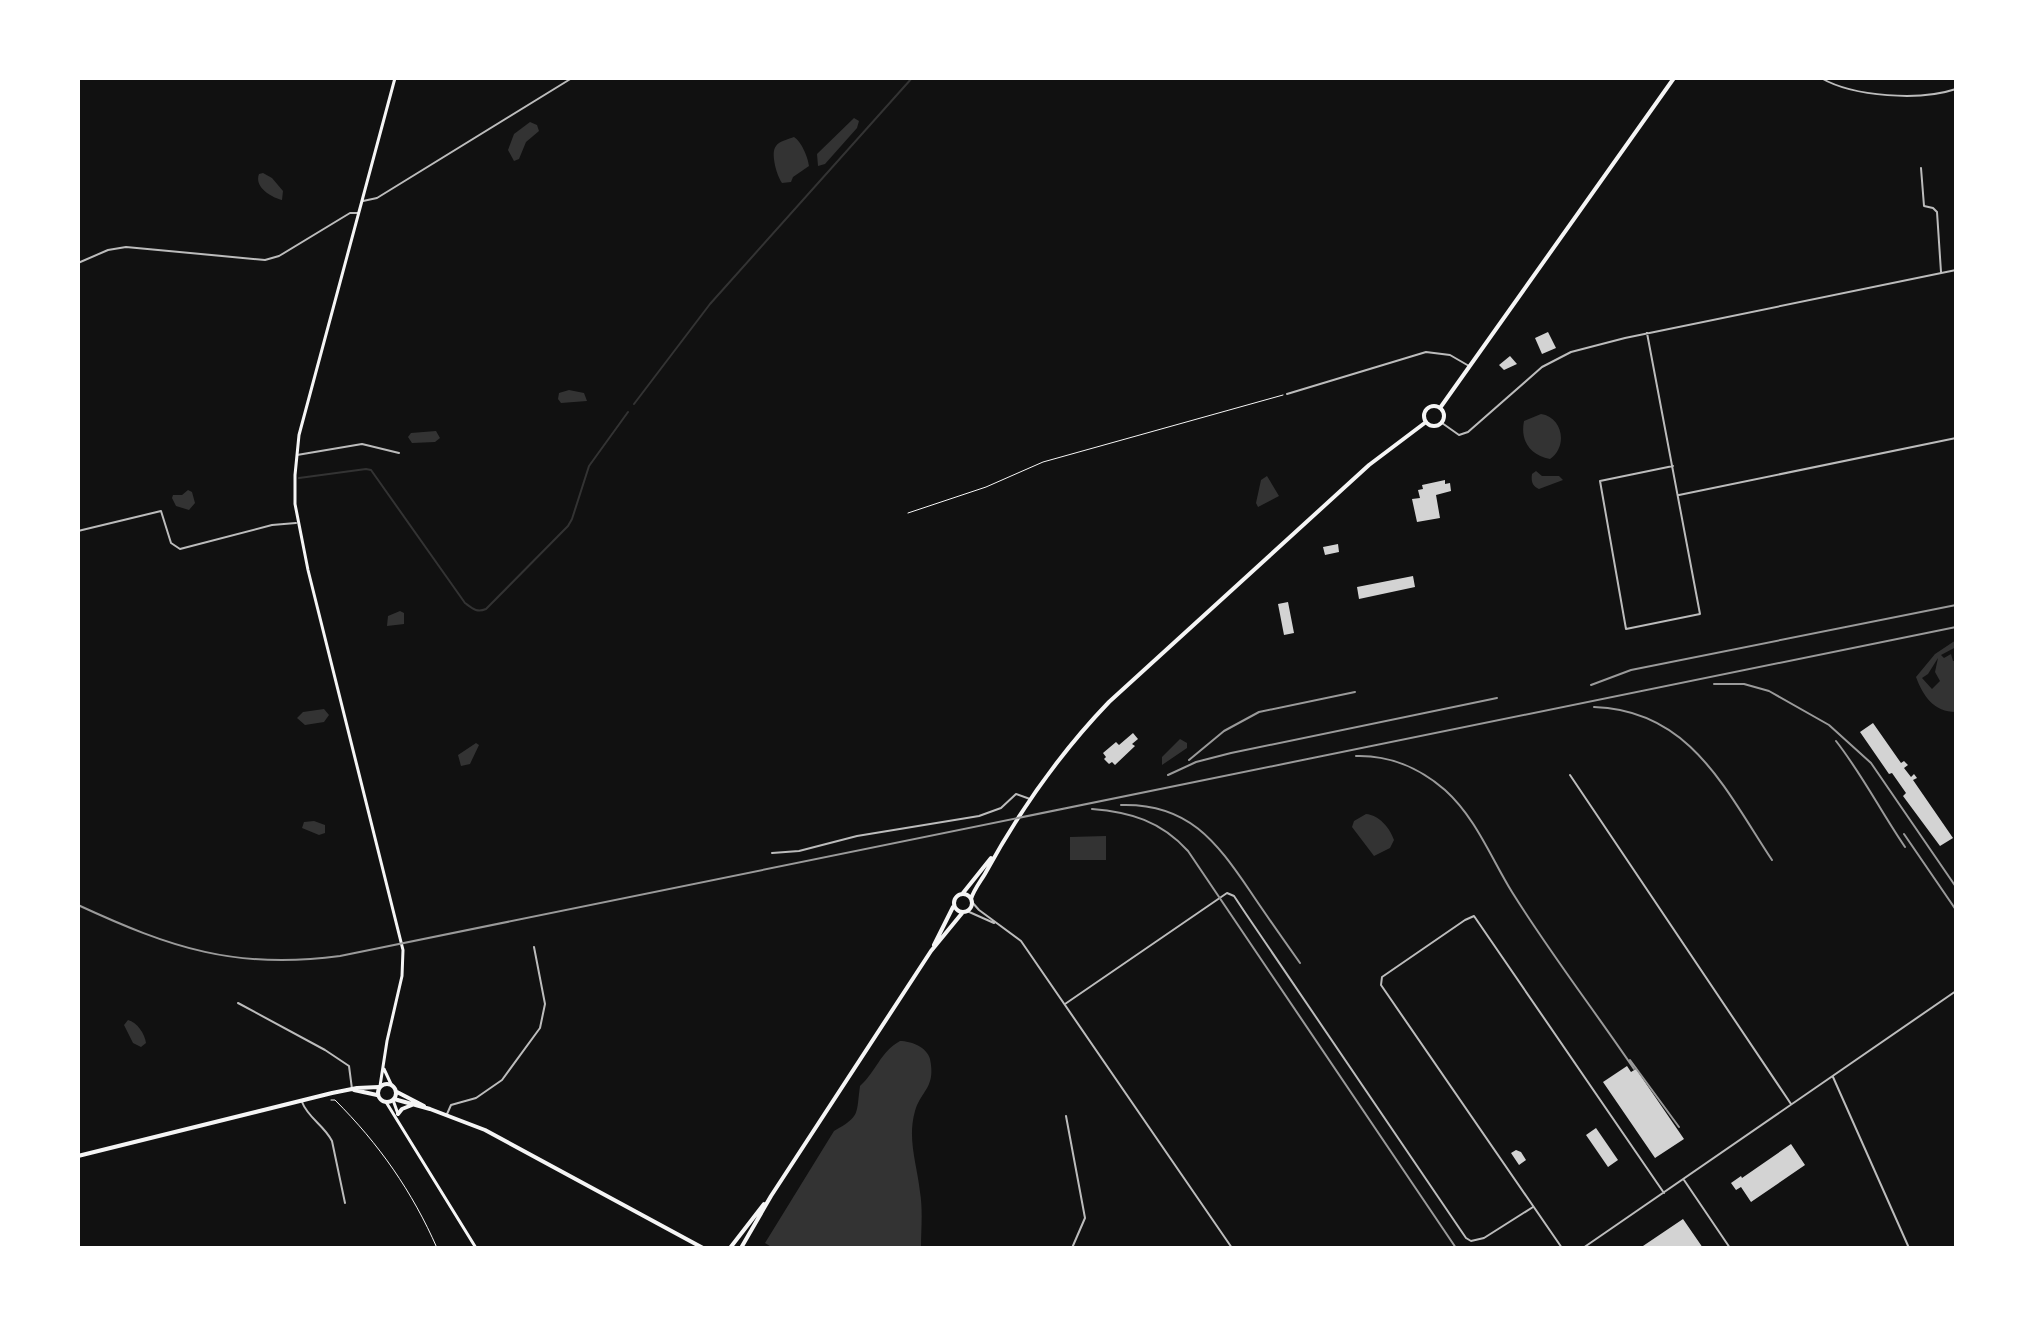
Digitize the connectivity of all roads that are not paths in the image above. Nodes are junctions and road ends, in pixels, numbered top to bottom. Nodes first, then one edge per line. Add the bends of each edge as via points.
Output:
1 (395, 78) edge
2 (572, 78) edge
3 (1674, 78) edge
4 (1821, 78) edge
5 (1956, 89) edge
6 (1921, 168) dead end
7 (363, 201) junction
8 (359, 214) junction
9 (78, 263) edge
10 (1956, 270) edge
11 (1941, 273) junction
12 (1647, 333) junction
13 (1470, 366) junction
14 (1287, 394) road end
15 (1440, 408) junction
16 (1426, 422) junction
17 (1442, 423) junction
18 (1956, 438) edge
19 (399, 453) dead end
20 (296, 455) junction
21 (1673, 466) junction
22 (1677, 495) junction
23 (298, 523) junction
24 (78, 531) edge
25 (1570, 775) dead end
26 (1030, 799) junction
27 (772, 853) dead end
28 (995, 853) junction
29 (963, 893) junction
30 (972, 901) junction
31 (954, 906) junction
32 (965, 912) junction
33 (999, 925) junction
34 (534, 947) dead end
35 (931, 951) junction
36 (1956, 991) edge
37 (238, 1003) dead end
38 (1065, 1004) junction
39 (383, 1065) junction
40 (1832, 1075) junction
41 (391, 1084) junction
42 (380, 1087) junction
43 (352, 1090) junction
44 (396, 1091) junction
45 (379, 1097) junction
46 (394, 1100) junction
47 (301, 1101) junction
48 (386, 1102) junction
49 (1792, 1104) junction
50 (414, 1105) junction
51 (430, 1109) junction
52 (398, 1114) junction
53 (447, 1115) junction
54 (1066, 1116) dead end
55 (400, 1122) junction
56 (78, 1155) edge
57 (1683, 1179) junction
58 (1664, 1193) junction
59 (771, 1196) junction
60 (345, 1203) dead end
61 (1534, 1206) junction
62 (476, 1248) edge
63 (703, 1248) edge
64 (730, 1248) edge
65 (741, 1248) edge
66 (1072, 1248) edge
67 (1232, 1248) edge
68 (1562, 1248) edge
69 (1583, 1248) edge
70 (1730, 1248) edge
71 (1909, 1248) edge

1 - 7 main road
2 - 7 street via 377,198
3 - 13 main road
4 - 5 street via 1843,89 1900,94
6 - 11 street via 1924,206 1937,212
7 - 8 main road
8 - 9 street via 350,213 265,260 126,247
8 - 20 main road
10 - 11 street
11 - 12 street
12 - 17 street via 1550,362 1468,432 1459,435
12 - 21 street
13 - 14 street via 1450,355 1426,352
13 - 15 main road
15 - 16 main road via 1426,411
15 - 17 main road via 1445,415
16 - 17 main road via 1434,427
16 - 26 main road via 1369,465 1123,687
18 - 22 street
19 - 20 street via 362,444
20 - 23 main road
21 - 22 street
21 - 22 street via 1600,481 1626,629 1700,614
23 - 24 street via 180,549 171,543 161,511
23 - 39 main road via 403,950
25 - 49 street
26 - 27 street via 1016,794 1001,808 979,816
26 - 28 main road
28 - 29 main road
28 - 30 main road
29 - 30 main road
29 - 31 main road via 955,897
30 - 32 main road
30 - 33 street
31 - 32 main road
31 - 35 main road
32 - 33 street
32 - 35 main road
33 - 38 street via 1021,941
34 - 53 street via 545,1004 540,1028 502,1080 476,1098 451,1105
35 - 59 main road
36 - 40 street
37 - 43 street via 349,1066
38 - 61 street via 1227,893 1234,896 1466,1238 1484,1238
38 - 67 street
39 - 41 main road
39 - 42 main road
40 - 49 street
40 - 71 street
41 - 42 main road
41 - 44 main road
42 - 43 main road
42 - 45 main road
43 - 45 main road
43 - 47 main road
44 - 46 main road
44 - 51 main road
45 - 48 main road
46 - 48 main road
46 - 50 main road
46 - 52 main road
47 - 56 main road
47 - 60 street via 332,1141
48 - 55 main road
49 - 57 street
50 - 51 main road
50 - 52 main road
51 - 53 main road
52 - 55 main road
53 - 63 main road via 485,1130
54 - 66 street via 1085,1218
55 - 62 main road
57 - 58 street
57 - 70 street
58 - 61 street via 1474,916 1382,977 1381,985
58 - 69 street
59 - 64 main road
59 - 65 main road
61 - 68 street

